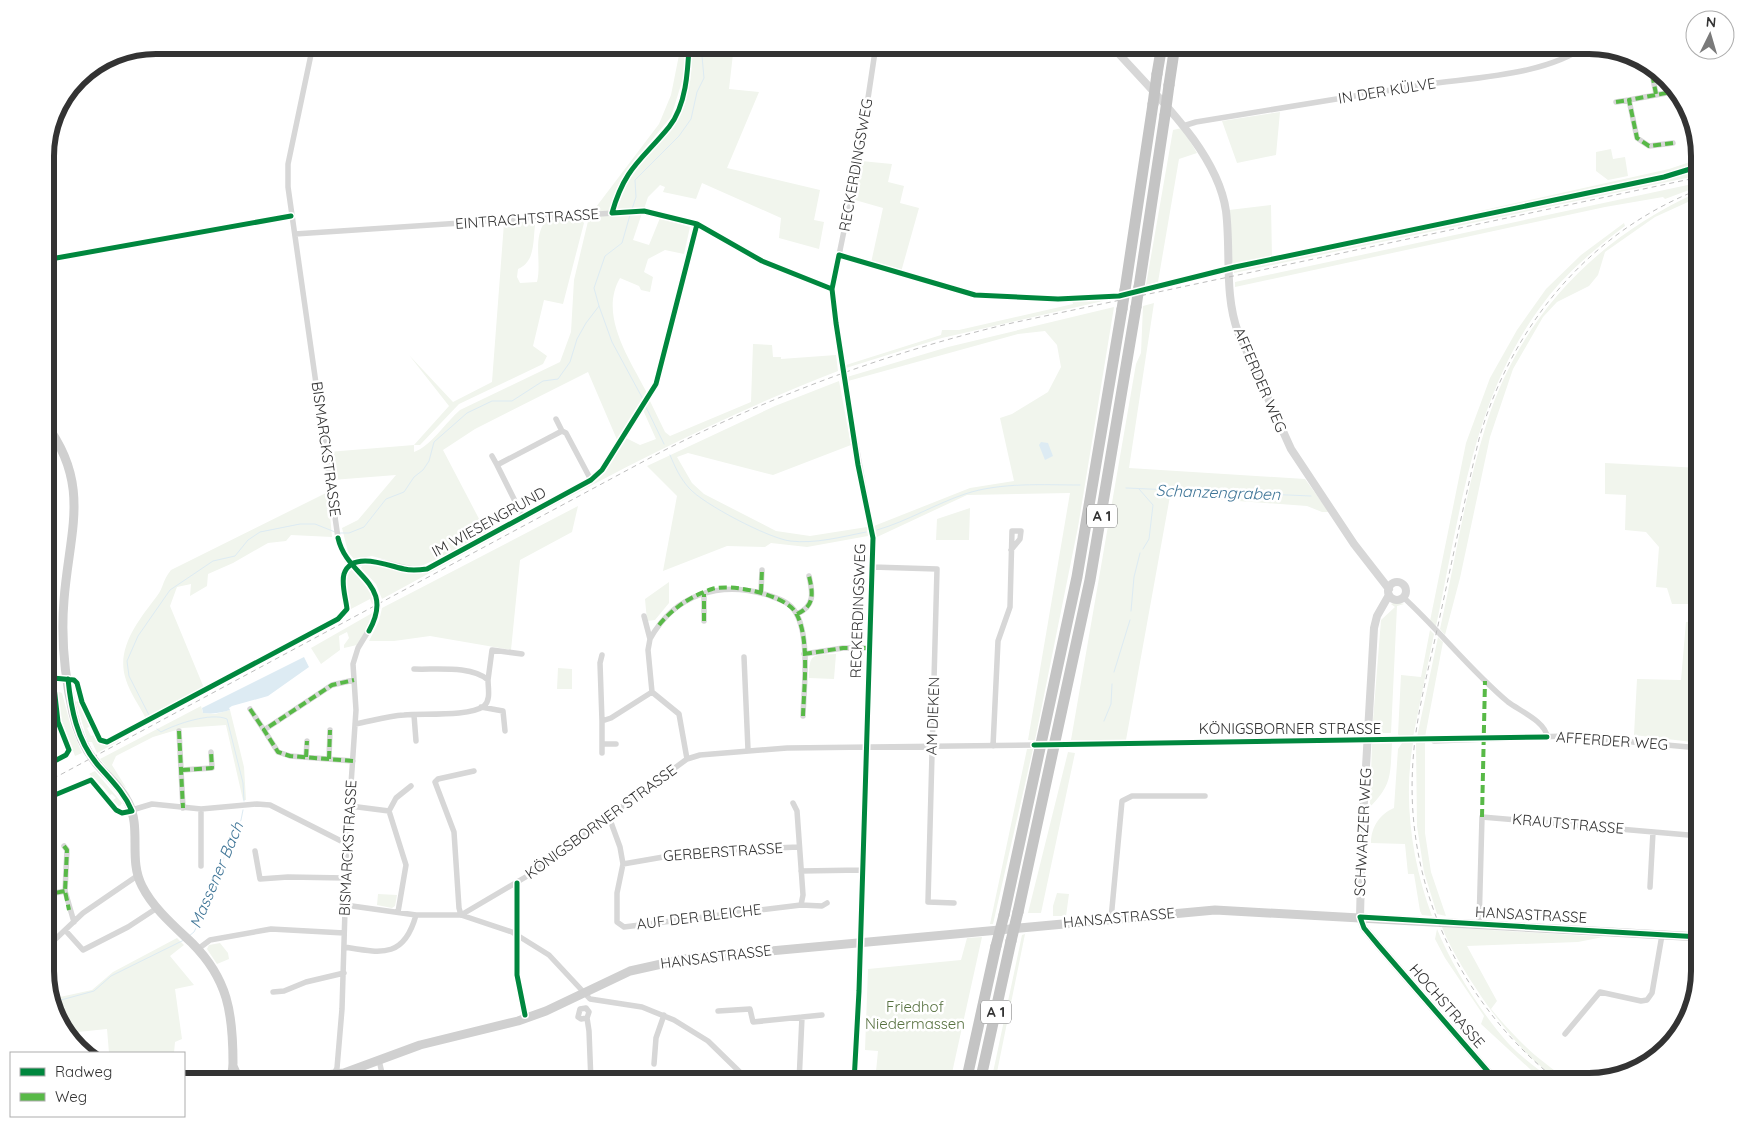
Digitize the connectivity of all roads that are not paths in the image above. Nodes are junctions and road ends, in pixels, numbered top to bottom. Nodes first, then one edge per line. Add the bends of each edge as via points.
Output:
1 (311, 54) edge
2 (875, 54) edge
3 (1119, 54) edge
4 (1160, 54) edge
5 (1174, 54) edge
6 (1574, 54) edge
7 (1653, 76) edge
8 (1668, 92) edge
9 (1656, 94) junction
10 (1630, 100) junction
11 (1616, 102) dead end
12 (1183, 126) junction
13 (1673, 143) dead end
14 (295, 234) junction
15 (832, 289) junction
16 (556, 419) dead end
17 (562, 430) junction
18 (54, 438) edge
19 (492, 456) dead end
20 (497, 465) junction
21 (602, 470) dead end
22 (591, 480) junction
23 (523, 517) junction
24 (1012, 550) dead end
25 (352, 566) junction
26 (872, 567) junction
27 (762, 570) dead end
28 (809, 576) dead end
29 (1391, 589) junction
30 (761, 592) junction
31 (704, 594) junction
32 (1400, 599) junction
33 (1380, 612) junction
34 (797, 614) junction
35 (644, 616) dead end
36 (704, 621) dead end
37 (650, 639) junction
38 (869, 648) junction
39 (522, 654) dead end
40 (804, 654) junction
41 (602, 655) dead end
42 (744, 657) dead end
43 (414, 669) dead end
44 (54, 678) edge
45 (68, 679) junction
46 (354, 680) junction
47 (488, 680) junction
48 (652, 692) junction
49 (481, 707) junction
50 (250, 709) dead end
51 (414, 715) junction
52 (804, 716) dead end
53 (602, 721) junction
54 (355, 724) junction
55 (264, 730) junction
56 (330, 730) dead end
57 (179, 731) dead end
58 (505, 731) dead end
59 (1546, 737) junction
60 (307, 741) dead end
61 (416, 741) dead end
62 (1434, 741) dead end
63 (602, 744) junction
64 (616, 744) dead end
65 (1034, 745) dead end
66 (993, 746) junction
67 (866, 747) junction
68 (932, 747) junction
69 (1691, 747) edge
70 (748, 750) junction
71 (211, 752) dead end
72 (602, 753) dead end
73 (306, 757) junction
74 (329, 759) junction
75 (687, 759) junction
76 (353, 760) junction
77 (182, 770) junction
78 (474, 770) dead end
79 (411, 786) dead end
80 (54, 795) edge
81 (1205, 796) dead end
82 (793, 803) dead end
83 (350, 806) junction
84 (183, 808) junction
85 (201, 809) junction
86 (132, 811) junction
87 (389, 811) junction
88 (609, 817) junction
89 (1653, 832) junction
90 (1691, 835) edge
91 (347, 844) junction
92 (64, 846) dead end
93 (799, 847) junction
94 (255, 851) dead end
95 (623, 864) junction
96 (201, 866) dead end
97 (862, 870) junction
98 (801, 871) junction
99 (137, 876) junction
100 (346, 878) junction
101 (1650, 887) dead end
102 (65, 891) junction
103 (54, 893) edge
104 (827, 903) dead end
105 (954, 903) dead end
106 (345, 905) junction
107 (801, 905) junction
108 (158, 908) junction
109 (398, 912) junction
110 (416, 915) junction
111 (461, 915) junction
112 (1360, 917) junction
113 (1374, 918) junction
114 (1112, 919) junction
115 (74, 922) junction
116 (1479, 925) junction
117 (65, 930) junction
118 (344, 933) junction
119 (1662, 935) junction
120 (1691, 937) edge
121 (54, 940) edge
122 (861, 942) junction
123 (1379, 946) junction
124 (344, 947) junction
125 (198, 949) junction
126 (344, 973) junction
127 (273, 992) dead end
128 (584, 994) junction
129 (718, 1011) dead end
130 (664, 1015) junction
131 (822, 1015) dead end
132 (802, 1017) junction
133 (587, 1018) dead end
134 (1565, 1034) dead end
135 (379, 1060) junction
136 (654, 1064) dead end
137 (233, 1065) junction
138 (736, 1070) junction
139 (232, 1073) edge
140 (236, 1073) edge
141 (335, 1073) edge
142 (346, 1073) edge
143 (382, 1073) edge
144 (591, 1073) edge
145 (734, 1073) edge
146 (740, 1073) edge
147 (799, 1073) edge
148 (854, 1073) edge
149 (968, 1073) edge
150 (982, 1073) edge
151 (1489, 1073) edge

1 - 14 street, BISMARCKSTRASSE via 288,170
2 - 15 street, RECKERDINGSWEG via 856,175
3 - 12 street, AFFERDER WEG
4 - 149 highway, A 1, bridge via 1086,531 1047,724
5 - 150 highway, A 1, bridge via 1108,483 1052,761
6 - 12 street, IN DER KÜLVE via 1537,68
7 - 9 street
8 - 9 street
9 - 10 street
10 - 11 street
10 - 13 street via 1637,138 1648,146
12 - 29 street, AFFERDER WEG via 1204,155 1223,196 1234,320 1278,424 1354,544
14 - 15 street, EINTRACHTSTRASSE via 638,211 697,224 762,261
14 - 25 street, BISMARCKSTRASSE via 338,538
15 - 26 street, RECKERDINGSWEG via 844,380 871,527
16 - 17 street
17 - 20 street
17 - 22 street
18 - 45 main road via 65,457 75,498 73,542 63,610
19 - 20 street, IM WIESENGRUND
20 - 23 street, IM WIESENGRUND
21 - 22 street, IM WIESENGRUND
22 - 23 street, IM WIESENGRUND
23 - 25 street, IM WIESENGRUND via 428,569 412,571 372,560
24 - 66 street via 1010,607 998,641
25 - 46 street, BISMARCKSTRASSE via 372,587 378,606 375,620 354,658
26 - 38 street, RECKERDINGSWEG
26 - 68 street, AM DIEKEN via 937,569
27 - 30 street
28 - 34 street via 812,600
29 - 32 street, AFFERDER WEG
29 - 32 street via 1400,583 1404,587 1406,592
29 - 33 street, SCHWARZER WEG
30 - 31 street via 725,588 712,589
30 - 34 street via 784,601
31 - 36 street
31 - 37 street via 676,607 658,625
32 - 33 street
32 - 59 street, AFFERDER WEG via 1485,681 1542,726
33 - 112 street, SCHWARZER WEG via 1374,628
34 - 40 street via 803,633
35 - 37 street
37 - 48 street
38 - 40 street
38 - 67 street, RECKERDINGSWEG
39 - 47 street via 492,650
40 - 52 street
41 - 53 street
42 - 70 street
43 - 47 street via 472,673
44 - 45 street
45 - 86 main road via 73,715 83,742
46 - 54 street, BISMARCKSTRASSE
46 - 55 street via 332,685
47 - 49 street via 488,700
48 - 53 street
48 - 75 street via 679,714
49 - 51 street via 444,714
49 - 58 street via 503,711
50 - 55 street
51 - 54 street
51 - 61 street
53 - 63 street
54 - 76 street, BISMARCKSTRASSE
55 - 73 street via 278,752
56 - 74 street
57 - 77 street
59 - 62 street
59 - 69 street, AFFERDER WEG via 1627,740
60 - 73 street
63 - 64 street
63 - 72 street
65 - 66 street, KÖNIGSBORNER STRASSE
66 - 68 street, KÖNIGSBORNER STRASSE
67 - 68 street, KÖNIGSBORNER STRASSE
67 - 70 street, KÖNIGSBORNER STRASSE
67 - 97 street, RECKERDINGSWEG
68 - 105 street, AM DIEKEN via 928,902
70 - 75 street, KÖNIGSBORNER STRASSE via 717,752
71 - 77 street via 212,768
73 - 74 street
74 - 76 street
75 - 88 street, KÖNIGSBORNER STRASSE
76 - 83 street, BISMARCKSTRASSE
77 - 84 street
78 - 111 street via 436,782 454,832
79 - 87 street via 396,798
80 - 86 street via 92,780 116,810 122,813
81 - 114 street via 1132,796 1122,802
82 - 93 street via 797,811
83 - 87 street
83 - 91 street, BISMARCKSTRASSE
84 - 85 street
84 - 86 street via 152,804
85 - 91 street via 265,804 277,807
85 - 96 street
86 - 99 main road
87 - 109 street via 406,866
88 - 95 street, AUF DER BLEICHE
88 - 111 street, KÖNIGSBORNER STRASSE via 517,883
89 - 90 street, KRAUTSTRASSE
89 - 101 street
89 - 116 street, KRAUTSTRASSE via 1482,817
91 - 100 street, BISMARCKSTRASSE
92 - 102 street via 67,850
93 - 95 street, GERBERSTRASSE via 698,851
93 - 98 street, GERBERSTRASSE
94 - 100 street via 260,878
95 - 107 street, AUF DER BLEICHE via 617,893 617,922 620,926
97 - 98 street
97 - 122 street, RECKERDINGSWEG
98 - 107 street
99 - 108 main road
99 - 115 street
100 - 106 street, BISMARCKSTRASSE
102 - 103 street
102 - 115 street
104 - 107 street, AUF DER BLEICHE via 822,906
106 - 109 street
106 - 118 street, BISMARCKSTRASSE
108 - 117 street via 83,950
108 - 125 main road
109 - 110 street
110 - 111 street
110 - 124 street via 404,941 397,948 385,952
111 - 128 street via 512,932 540,949 571,977
112 - 113 main road, HANSASTRASSE
112 - 114 main road, HANSASTRASSE via 1222,910
112 - 123 street, HOCHSTRASSE via 1364,928
113 - 116 main road, HANSASTRASSE
113 - 123 street, HOCHSTRASSE via 1370,927
114 - 122 main road, HANSASTRASSE
115 - 117 street
116 - 119 main road, HANSASTRASSE
117 - 121 street
118 - 124 street, BISMARCKSTRASSE
118 - 125 street via 262,930 210,940
119 - 120 main road, HANSASTRASSE
119 - 134 street via 1648,1000 1600,992
122 - 128 main road, HANSASTRASSE via 661,962 623,974
122 - 148 street, RECKERDINGSWEG
123 - 151 street, HOCHSTRASSE
124 - 126 street, BISMARCKSTRASSE
125 - 137 main road via 214,967 223,984
126 - 127 street
126 - 141 street, BISMARCKSTRASSE via 340,1050
128 - 130 street via 593,1001 625,1004
128 - 135 main road, HANSASTRASSE via 518,1021 420,1045
129 - 132 street via 750,1008 753,1022
130 - 136 street via 656,1038
130 - 138 street via 698,1034
131 - 132 street
132 - 147 street
133 - 144 street
135 - 142 main road, HANSASTRASSE
135 - 143 street
137 - 139 main road
137 - 140 main road
138 - 145 street
138 - 146 street

